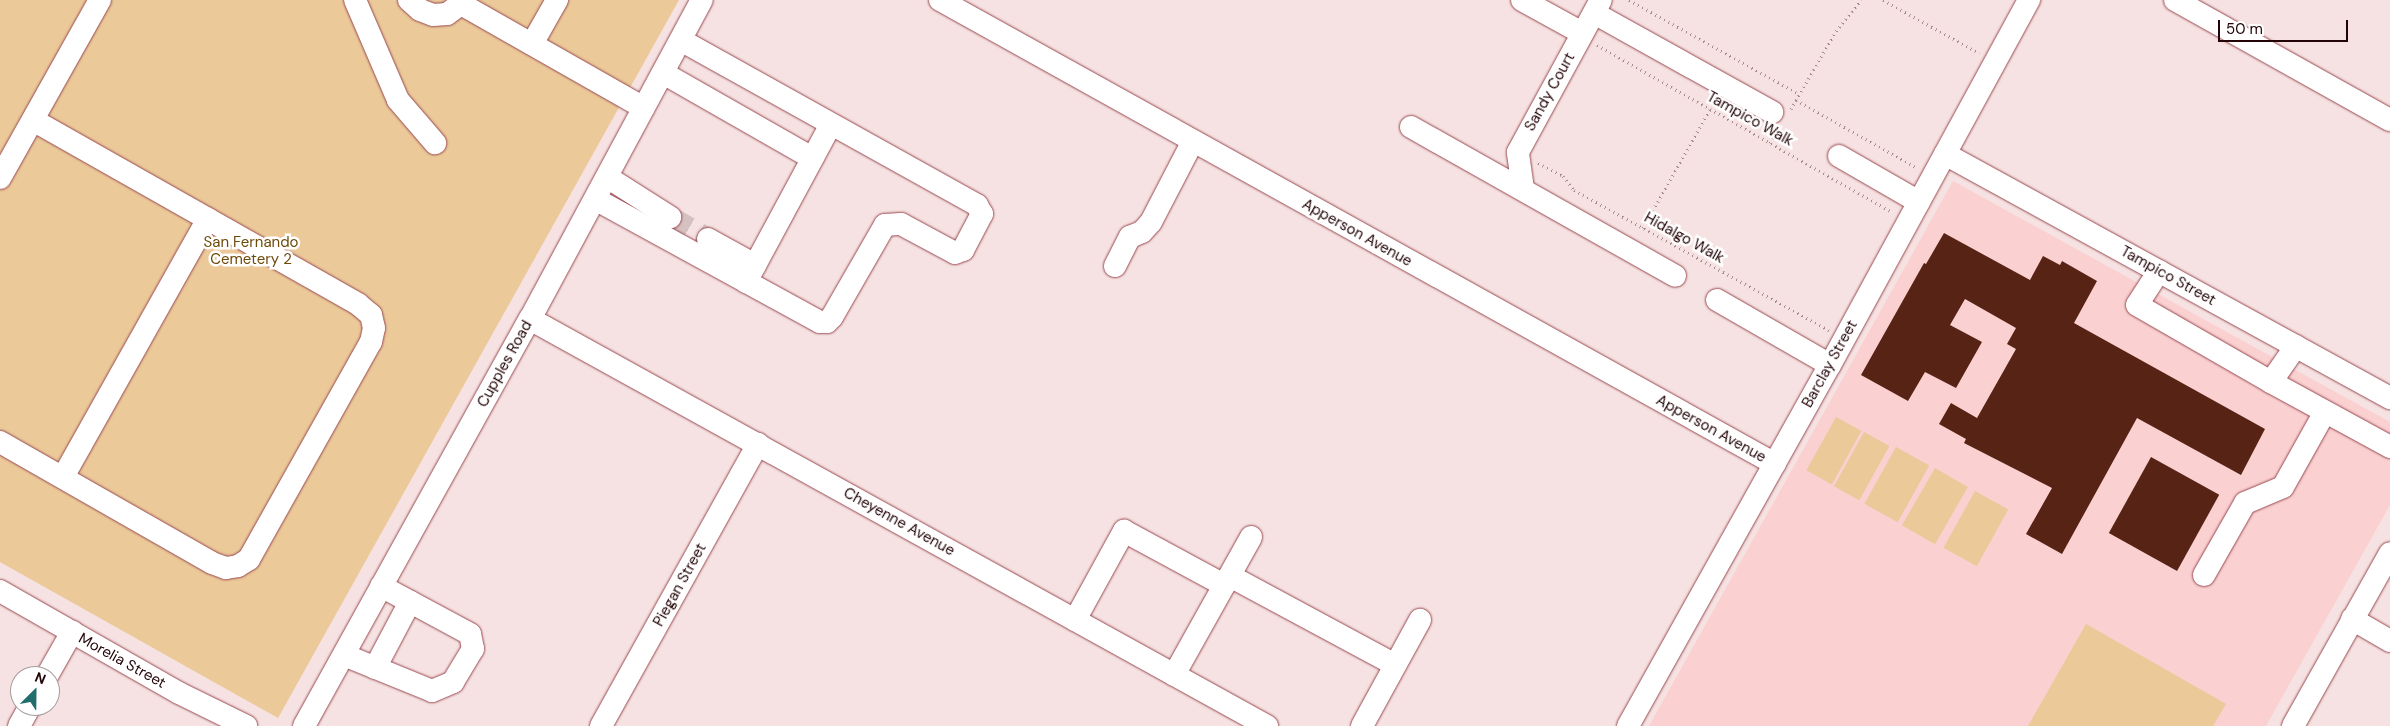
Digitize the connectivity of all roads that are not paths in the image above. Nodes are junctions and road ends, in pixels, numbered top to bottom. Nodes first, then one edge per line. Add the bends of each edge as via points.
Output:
1 (100, 0) edge
2 (355, 0) edge
3 (409, 0) edge
4 (557, 0) edge
5 (702, 0) edge
6 (940, 0) edge
7 (1522, 0) edge
8 (2029, 0) edge
9 (2175, 0) edge
10 (461, 2) edge
11 (1597, 6) edge
12 (1582, 35) junction
13 (680, 40) junction
14 (532, 44) junction
15 (663, 73) junction
16 (644, 108) junction
17 (1781, 116) road end
18 (33, 120) junction
19 (2390, 120) edge
20 (831, 124) junction
21 (1411, 127) dead end
22 (1193, 141) junction
23 (435, 143) dead end
24 (1945, 154) junction
25 (1838, 156) dead end
26 (812, 158) junction
27 (607, 177) junction
28 (0, 178) edge
29 (1524, 189) junction
30 (595, 199) junction
31 (1914, 212) junction
32 (670, 217) tunnel mouth
33 (208, 219) junction
34 (708, 239) tunnel mouth
35 (1115, 266) dead end
36 (2158, 271) junction
37 (750, 273) junction
38 (1675, 276) dead end
39 (1717, 300) dead end
40 (530, 319) junction
41 (2296, 346) junction
42 (1830, 365) junction
43 (2271, 382) junction
44 (2390, 398) edge
45 (2325, 412) junction
46 (0, 442) edge
47 (758, 444) junction
48 (2390, 447) edge
49 (1775, 464) junction
50 (63, 478) junction
51 (1251, 537) dead end
52 (2390, 553) edge
53 (2204, 575) dead end
54 (1227, 581) junction
55 (381, 586) junction
56 (0, 591) edge
57 (410, 602) junction
58 (2352, 619) junction
59 (1075, 620) junction
60 (1420, 620) dead end
61 (72, 632) junction
62 (2390, 640) edge
63 (344, 655) junction
64 (1395, 665) junction
65 (53, 666) edge
66 (375, 668) junction
67 (1174, 675) junction
68 (246, 726) edge
69 (304, 726) edge
70 (602, 726) edge
71 (1267, 726) edge
72 (1362, 726) edge
73 (1628, 726) edge
74 (2293, 726) edge

1 - 18 street
2 - 23 street via 398,100
3 - 10 street via 420,10 433,15 447,14
4 - 14 street
5 - 13 street, Cupples Road
6 - 22 street, Apperson Avenue
7 - 12 street
8 - 24 street, Barclay Street
9 - 19 street
10 - 14 street
11 - 12 street, Sandy Court
11 - 17 street
12 - 29 street, Sandy Court via 1518,152
13 - 15 street, Cupples Road
13 - 20 street
14 - 16 street
15 - 16 street, Cupples Road
15 - 26 street
16 - 27 street, Cupples Road
18 - 28 street
18 - 33 street
20 - 26 street
20 - 37 street via 977,205 982,214 964,250 956,253 900,224 885,225 827,322 820,322
21 - 29 street
22 - 35 street via 1151,222 1142,232 1130,237
22 - 49 street, Apperson Avenue
24 - 31 street, Barclay Street
24 - 36 street, Tampico Street
25 - 31 street
26 - 37 street
27 - 30 street, Cupples Road
27 - 32 street
29 - 38 street
30 - 37 street
30 - 40 street, Cupples Road
31 - 42 street, Barclay Street
33 - 50 street
33 - 50 street via 358,304 371,315 374,328 371,342 357,368 249,559 238,566 226,568 212,563
34 - 37 street
36 - 41 street, Tampico Street
36 - 43 street via 2137,305
39 - 42 street
40 - 47 street, Cheyenne Avenue
40 - 55 street, Cupples Road
41 - 43 street
41 - 44 street, Tampico Street
42 - 49 street, Barclay Street
43 - 45 street
45 - 48 street
45 - 53 street via 2283,487 2244,503
46 - 50 street
47 - 59 street, Cheyenne Avenue
47 - 70 street, Piegan Street
49 - 73 street, Barclay Street
51 - 54 street
52 - 58 street
54 - 59 street via 1124,531
54 - 64 street
54 - 67 street
55 - 57 street
55 - 63 street, Cupples Road
56 - 61 street, Morelia Street
57 - 66 street
57 - 66 street via 470,634 473,649 453,682 432,691
58 - 62 street
58 - 74 street
59 - 67 street, Cheyenne Avenue
60 - 64 street
61 - 65 street
61 - 68 street, Morelia Street
63 - 66 street
63 - 69 street, Cupples Road
64 - 72 street
67 - 71 street, Cheyenne Avenue

